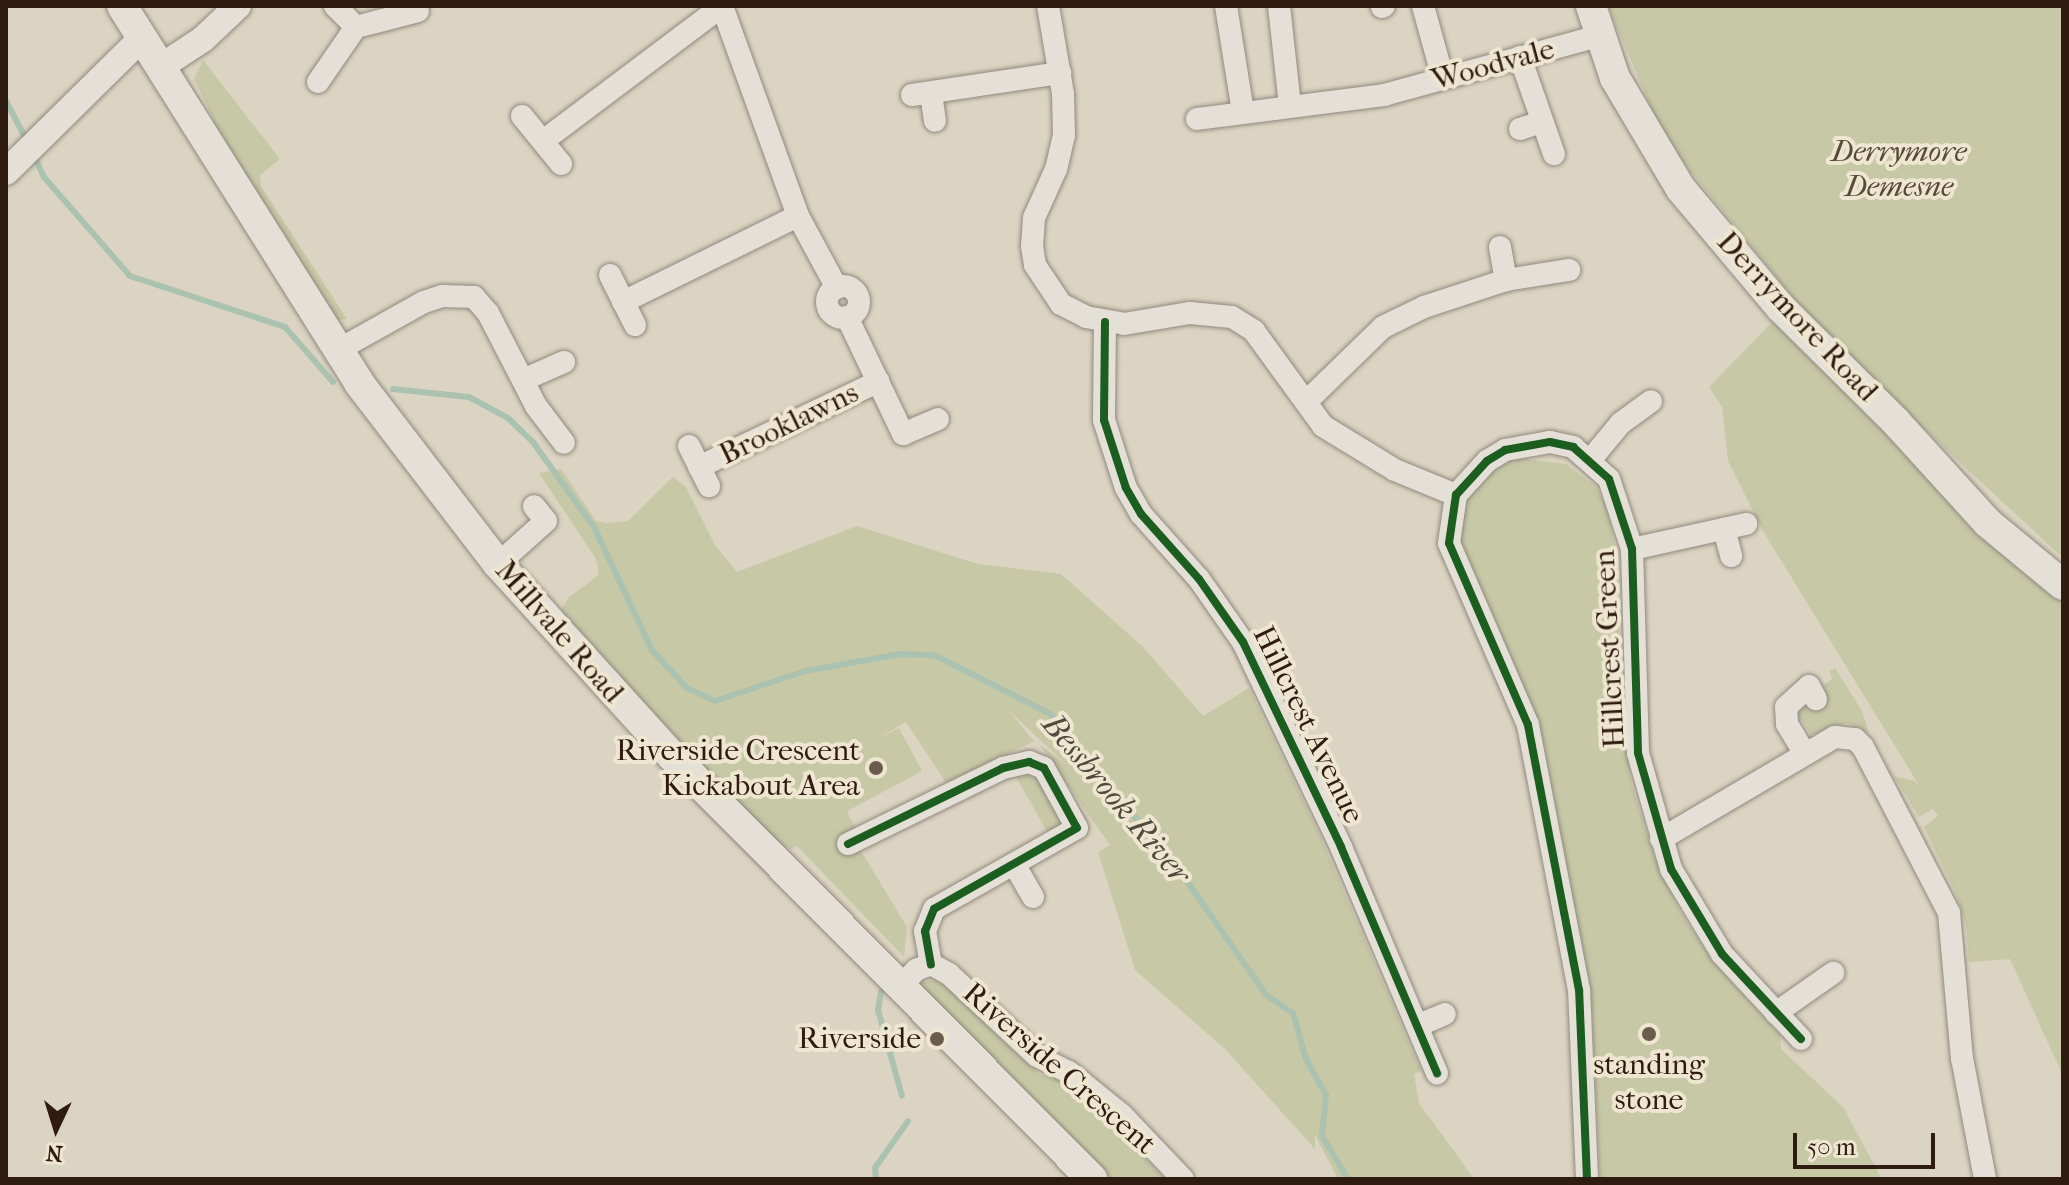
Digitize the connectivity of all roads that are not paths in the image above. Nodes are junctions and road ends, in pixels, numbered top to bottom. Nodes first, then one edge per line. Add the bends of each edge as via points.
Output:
1 (122, 6) edge
2 (238, 6) edge
3 (335, 6) edge
4 (722, 6) edge
5 (1048, 6) edge
6 (1226, 6) edge
7 (1279, 6) edge
8 (1423, 6) edge
9 (1591, 6) edge
10 (418, 11) dead end
11 (356, 27) junction
12 (1602, 35) junction
13 (143, 37) junction
14 (1520, 57) junction
15 (162, 66) junction
16 (1060, 73) junction
17 (1443, 78) junction
18 (318, 82) dead end
19 (1290, 106) junction
20 (1243, 112) junction
21 (522, 116) dead end
22 (1197, 119) dead end
23 (935, 121) dead end
24 (1542, 122) junction
25 (1520, 129) dead end
26 (543, 141) junction
27 (1554, 154) dead end
28 (561, 164) dead end
29 (8, 170) edge
30 (798, 216) junction
31 (1500, 247) dead end
32 (1569, 270) dead end
33 (610, 275) dead end
34 (1506, 280) junction
35 (623, 302) junction
36 (1105, 322) junction
37 (635, 325) dead end
38 (338, 350) junction
39 (564, 362) dead end
40 (523, 380) junction
41 (879, 381) junction
42 (1651, 401) dead end
43 (1306, 402) junction
44 (938, 419) dead end
45 (564, 443) dead end
46 (689, 446) dead end
47 (1592, 458) junction
48 (1456, 495) junction
49 (534, 506) dead end
50 (1632, 549) junction
51 (1731, 556) dead end
52 (498, 564) junction
53 (2063, 585) edge
54 (1816, 699) dead end
55 (1805, 754) junction
56 (1661, 839) junction
57 (848, 844) dead end
58 (1014, 864) junction
59 (1033, 897) dead end
60 (931, 964) junction
61 (1833, 973) dead end
62 (901, 986) junction
63 (1776, 1013) junction
64 (1445, 1014) dead end
65 (1419, 1025) junction
66 (1801, 1039) dead end
67 (1437, 1073) dead end
68 (1092, 1179) edge
69 (1183, 1179) edge
70 (1587, 1179) edge
71 (1985, 1179) edge

1 - 13 main road, Millvale Road
2 - 15 street via 203,39
3 - 11 street
4 - 26 street
4 - 30 street
5 - 16 street
6 - 20 street
7 - 19 street
8 - 17 street
9 - 12 main road, Derrymore Road
10 - 11 street
11 - 18 street
12 - 14 street, Woodvale
12 - 53 main road, Derrymore Road via 1615,78 1655,153 1747,269 1988,523
13 - 15 main road, Millvale Road
13 - 29 street
14 - 17 street, Woodvale
14 - 24 street
15 - 38 main road, Millvale Road
16 - 23 street via 922,94
16 - 36 street via 1064,135 1056,169 1034,218 1035,265 1061,304
17 - 19 street, Woodvale via 1384,95
19 - 20 street, Woodvale
20 - 22 street, Woodvale
21 - 26 street
24 - 25 street
24 - 27 street
26 - 28 street
30 - 35 street
30 - 41 street, Brooklawns via 837,288 828,300 829,310 847,317
31 - 34 street
32 - 34 street
33 - 35 street
34 - 43 street via 1424,307 1383,327
35 - 37 street
36 - 43 street via 1190,313 1232,317 1254,331
36 - 65 street, Hillcrest Avenue via 1103,407 1126,488 1244,643
38 - 40 street via 424,302 462,295 474,297 488,313
38 - 52 main road, Millvale Road
39 - 40 street
40 - 45 street
41 - 44 street, Brooklawns via 903,434
41 - 46 street, Brooklawns via 704,476
42 - 47 street via 1621,423
43 - 48 street via 1323,426 1344,442
47 - 48 street via 1573,447 1528,443 1487,461
47 - 50 street, Hillcrest Green via 1609,479
48 - 70 street via 1449,543 1528,725 1571,942 1584,1026
49 - 52 street via 546,521
50 - 51 street via 1735,527
50 - 56 street, Hillcrest Green via 1636,738
52 - 62 main road, Millvale Road via 671,755
54 - 55 street via 1809,686 1786,707 1787,724
55 - 56 street
55 - 71 street via 1835,737 1855,739 1863,747 1949,913 1962,1058
56 - 63 street, Hillcrest Green via 1676,880 1705,929
57 - 58 street, Riverside Crescent via 1003,768 1029,762 1044,768 1077,828
58 - 59 street
58 - 60 street, Riverside Crescent via 928,916 925,950
60 - 62 street, Riverside Crescent via 916,970
60 - 69 street, Riverside Crescent via 949,974 1037,1056 1069,1072 1122,1115
61 - 63 street
62 - 68 main road, Millvale Road
63 - 66 street, Hillcrest Green
64 - 65 street
65 - 67 street, Hillcrest Avenue

